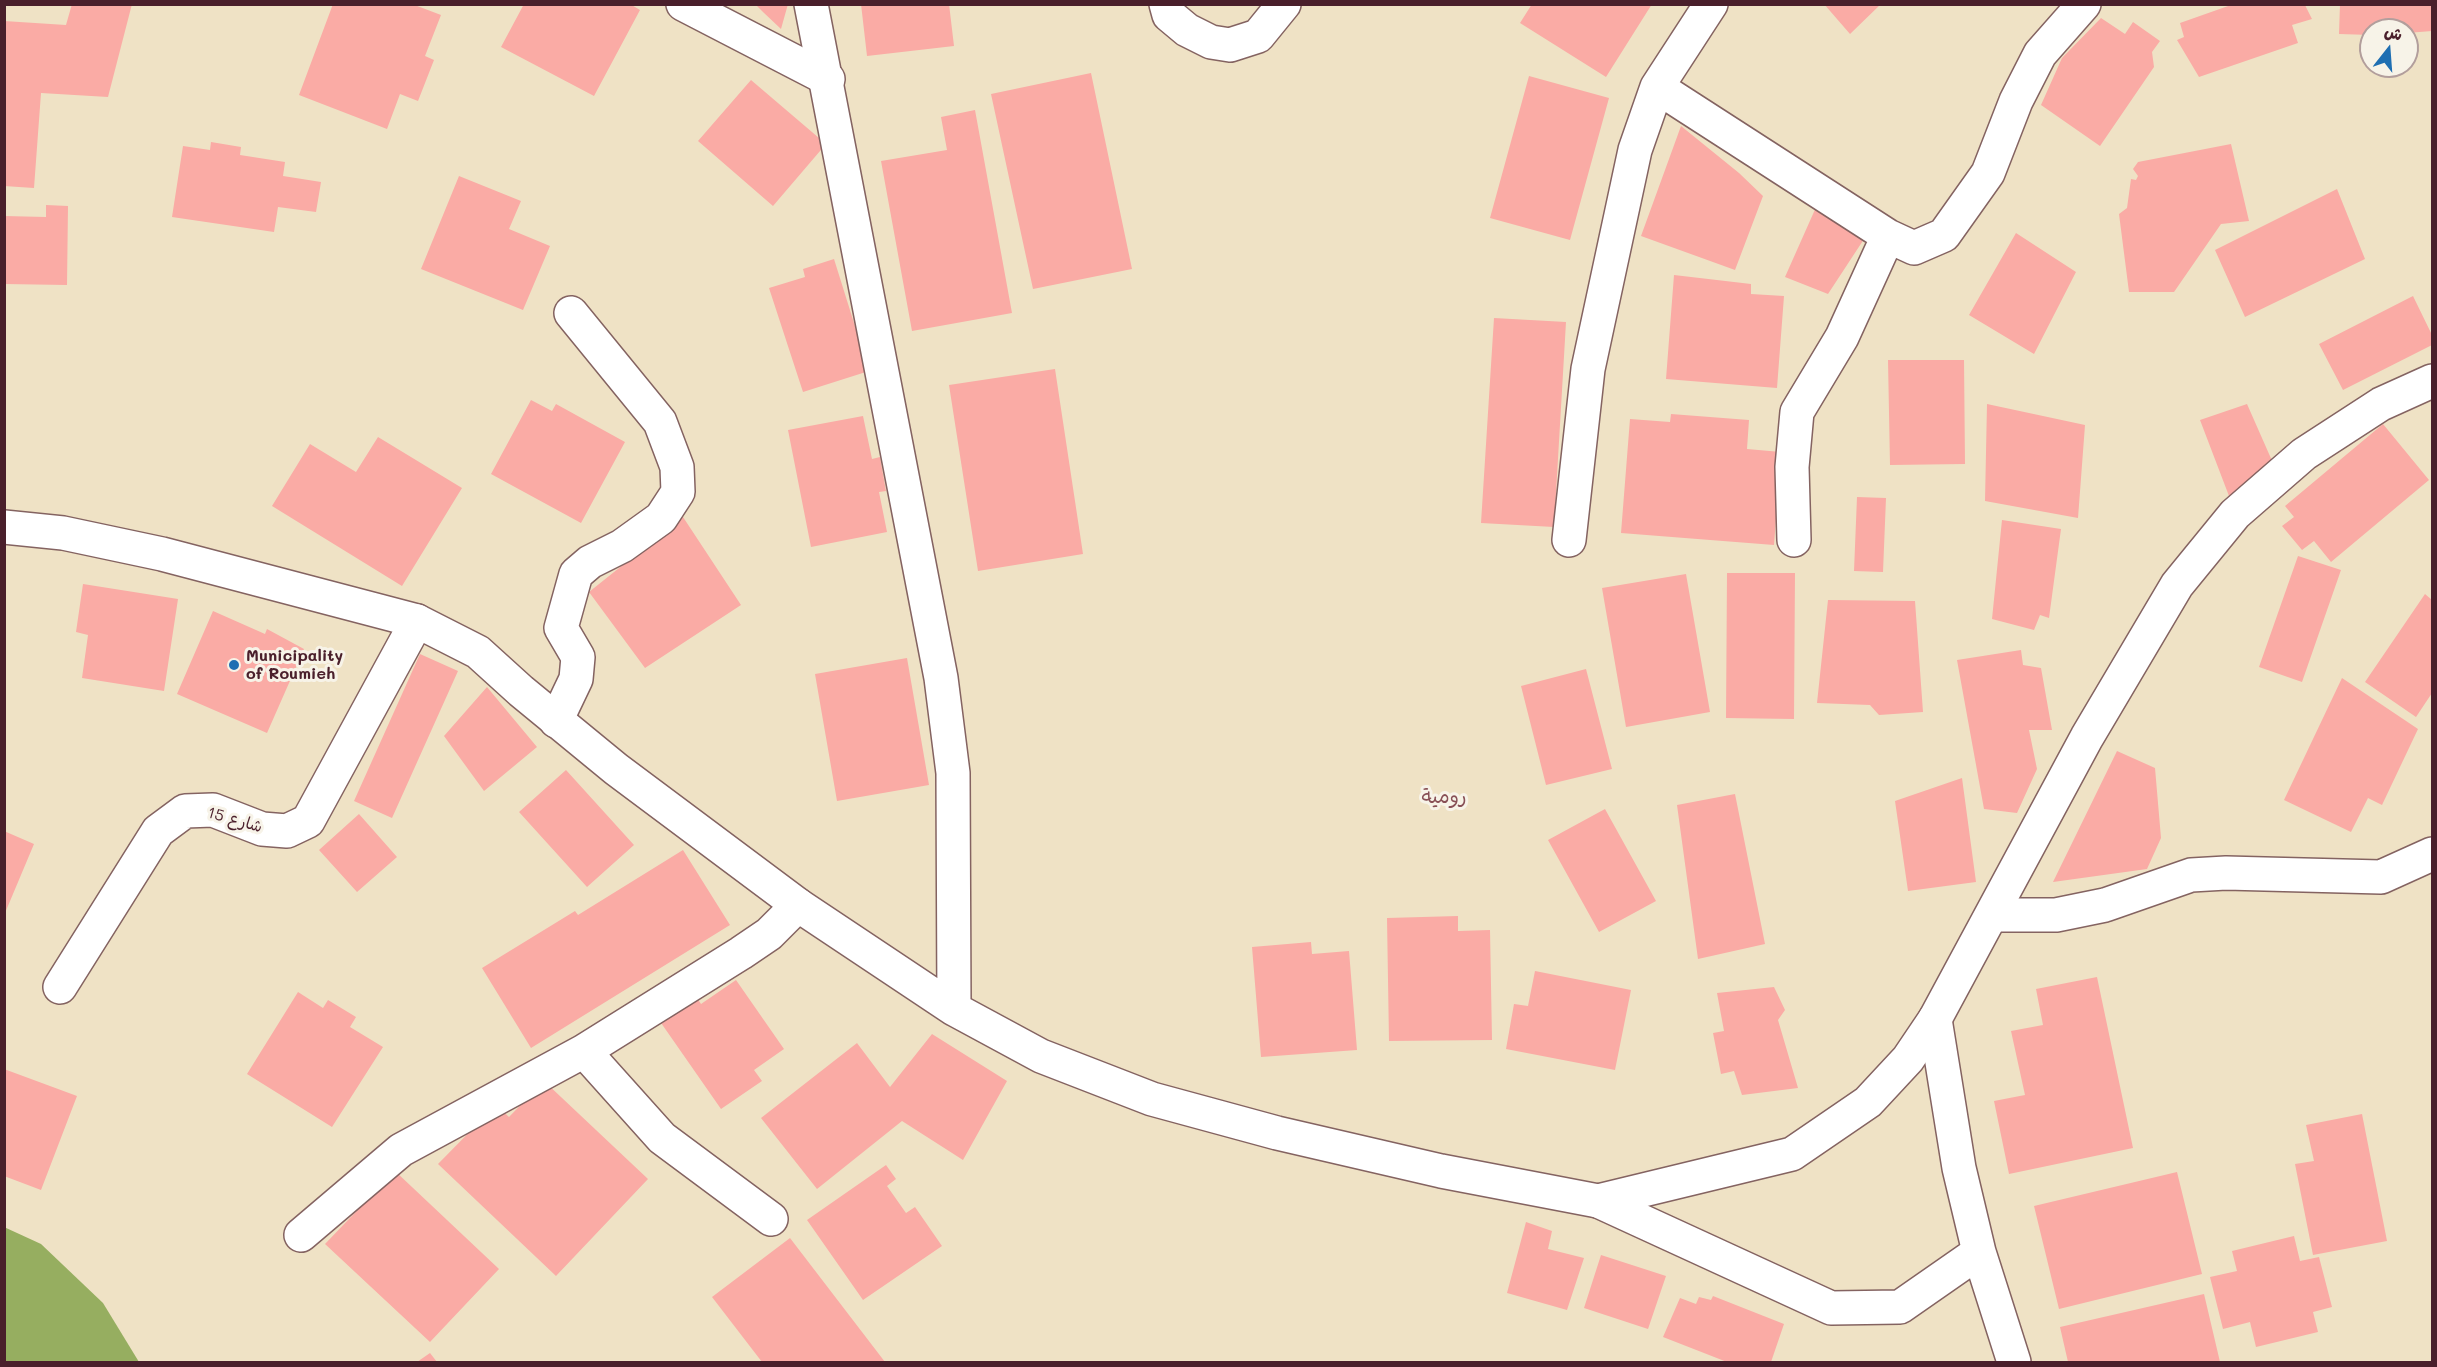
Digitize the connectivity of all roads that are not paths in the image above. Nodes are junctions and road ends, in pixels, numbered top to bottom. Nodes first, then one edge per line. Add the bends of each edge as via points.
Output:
1 (683, 4) edge
2 (812, 4) edge
3 (1166, 4) edge
4 (1284, 4) edge
5 (1712, 4) edge
6 (2084, 4) edge
7 (828, 79) junction
8 (1657, 87) junction
9 (1888, 236) junction
10 (571, 314) dead end
11 (2433, 381) edge
12 (4, 527) edge
13 (1569, 540) dead end
14 (1794, 540) dead end
15 (417, 621) junction
16 (556, 721) junction
17 (2433, 854) edge
18 (798, 905) junction
19 (1993, 915) junction
20 (60, 987) dead end
21 (954, 1009) junction
22 (1935, 1019) junction
23 (584, 1051) junction
24 (1598, 1201) junction
25 (771, 1219) dead end
26 (301, 1235) dead end
27 (1979, 1252) junction
28 (2014, 1362) edge

1 - 7 street
2 - 7 street
3 - 4 street via 1169,15 1187,30 1211,42 1230,45 1258,36
5 - 8 street
6 - 9 street via 2040,54 2016,101 1988,173 1944,235 1914,248
7 - 21 street via 941,678 953,774
8 - 9 street
8 - 13 street via 1635,150 1588,369
9 - 14 street via 1842,337 1797,412 1792,467
10 - 16 street via 660,422 677,467 678,492 661,518 576,574 561,628 578,657 576,678
11 - 19 street via 2381,404 2304,454 2235,514 2177,585 2087,737
12 - 15 street via 63,533 162,554
15 - 16 street via 478,652
15 - 20 street, شارع 15 via 308,821 287,831 262,829 213,810 185,811 158,831
16 - 18 street
17 - 19 street via 2381,877 2226,873 2191,876 2105,905 2056,915
18 - 21 street
18 - 23 street via 769,934
19 - 22 street
21 - 24 street via 1041,1056 1152,1099 1442,1171
22 - 24 street via 1908,1059 1868,1102 1792,1155
22 - 27 street via 1959,1168
23 - 25 street via 662,1138
23 - 26 street via 401,1150
24 - 27 street via 1831,1308 1900,1307
27 - 28 street

